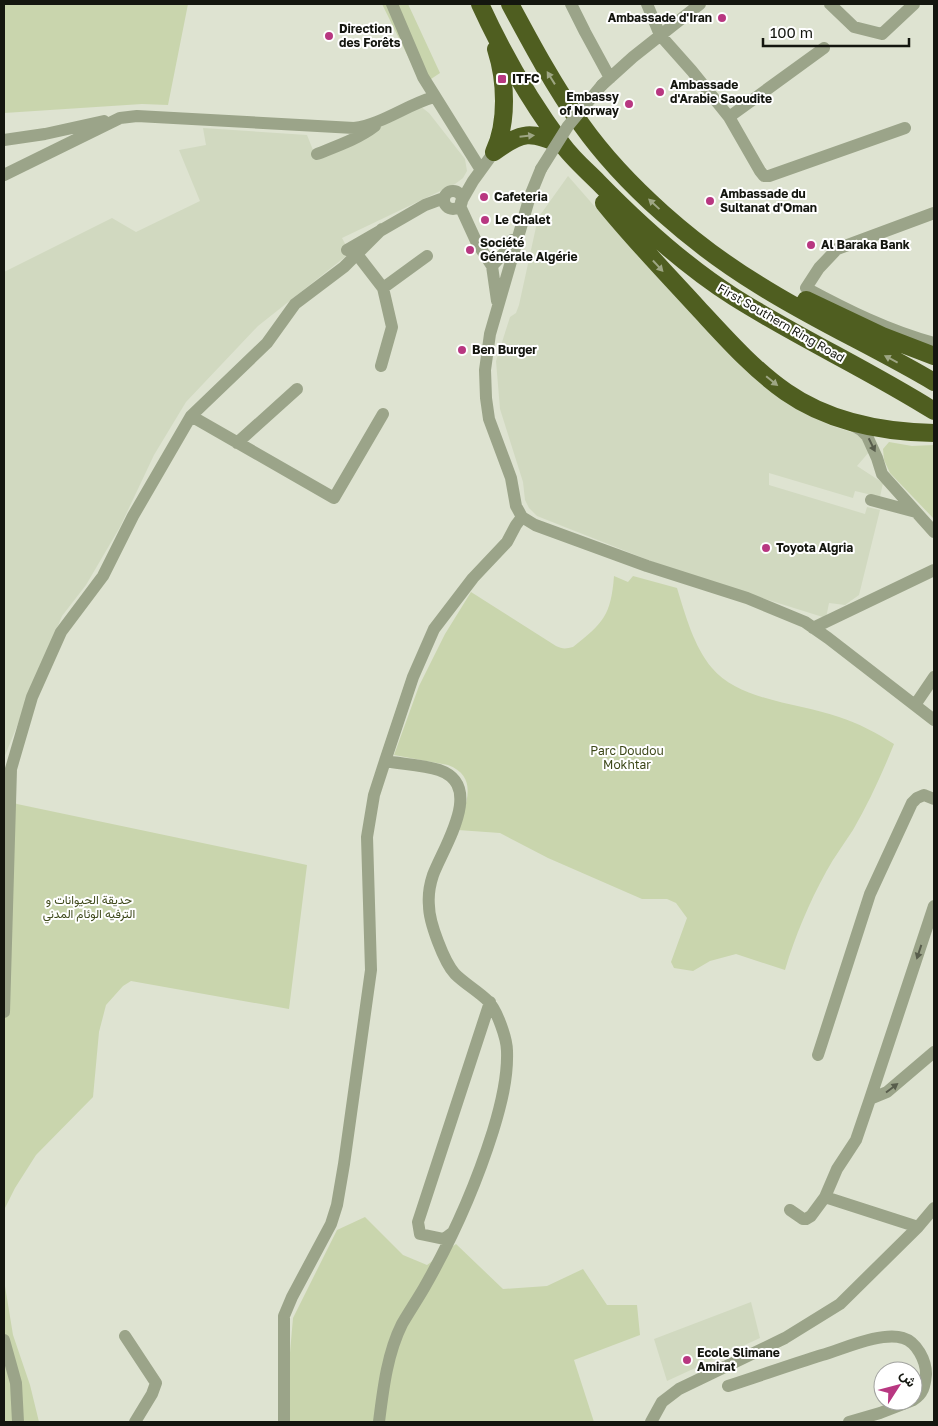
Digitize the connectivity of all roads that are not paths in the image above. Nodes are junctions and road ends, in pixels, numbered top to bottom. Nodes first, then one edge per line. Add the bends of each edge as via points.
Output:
1 (392, 4) edge
2 (510, 4) edge
3 (571, 4) edge
4 (647, 4) edge
5 (700, 4) edge
6 (830, 4) edge
7 (914, 4) edge
8 (481, 6) edge
9 (660, 35) junction
10 (824, 48) dead end
11 (606, 81) junction
12 (434, 97) junction
13 (729, 117) junction
14 (120, 118) junction
15 (383, 120) junction
16 (905, 128) dead end
17 (4, 140) edge
18 (563, 145) junction
19 (494, 152) junction
20 (317, 154) dead end
21 (481, 170) junction
22 (4, 175) edge
23 (453, 202) junction
24 (934, 213) edge
25 (521, 224) junction
26 (682, 229) junction
27 (352, 252) junction
28 (427, 256) dead end
29 (492, 266) junction
30 (383, 288) junction
31 (498, 306) junction
32 (931, 351) edge
33 (381, 366) dead end
34 (934, 382) edge
35 (297, 388) dead end
36 (934, 412) edge
37 (383, 414) dead end
38 (191, 416) junction
39 (834, 416) junction
40 (934, 432) edge
41 (237, 443) junction
42 (871, 500) dead end
43 (916, 512) junction
44 (522, 517) junction
45 (934, 532) edge
46 (934, 570) edge
47 (814, 628) junction
48 (934, 677) edge
49 (914, 705) junction
50 (934, 720) edge
51 (385, 761) junction
52 (934, 798) edge
53 (934, 906) edge
54 (490, 1002) junction
55 (4, 1012) edge
56 (934, 1052) edge
57 (818, 1055) dead end
58 (870, 1100) junction
59 (825, 1197) junction
60 (934, 1208) edge
61 (790, 1210) dead end
62 (918, 1227) junction
63 (452, 1233) junction
64 (125, 1336) dead end
65 (4, 1340) edge
66 (728, 1386) dead end
67 (923, 1390) edge
68 (893, 1411) edge
69 (881, 1418) edge
70 (18, 1422) edge
71 (136, 1422) edge
72 (284, 1422) edge
73 (379, 1422) edge
74 (651, 1422) edge
75 (849, 1422) edge

1 - 12 street via 422,77
26 -> 2 highway, First Southern Ring Road via 618,170 586,131 541,62
3 - 11 street
4 - 9 street
5 - 9 street
6 - 7 street via 854,27 882,34
8 - 18 highway, First Southern Ring Road via 510,63
8 - 19 highway via 498,53 503,82 502,131
9 - 11 street
9 - 13 street
10 - 13 street
11 - 25 street, bridge via 564,132 541,169
12 - 15 street
12 - 21 street
13 - 16 street via 764,176
14 - 15 street via 137,116 354,128
14 - 17 street
14 - 22 street
15 - 20 street via 367,133
19 -> 18 highway via 523,135 531,134
18 - 36 highway, First Southern Ring Road via 657,239 716,285
18 -> 39 highway via 608,208 734,346 785,392
19 - 21 street
21 - 23 street
23 - 27 street via 425,205 382,229
23 - 29 street
24 - 32 street via 837,249 806,288 850,311 918,338
25 - 29 street
25 - 31 street
26 - 32 highway via 813,304 882,336
34 -> 26 highway, First Southern Ring Road via 760,286
27 - 30 street
27 - 38 street via 344,267 295,304 267,343
28 - 30 street
29 - 31 street
30 - 33 street via 392,327
31 - 44 street via 485,370 486,398 489,419
35 - 41 street
37 - 41 street via 334,498
38 - 41 street
38 - 55 street via 133,516 103,576 61,632 32,697 12,769
39 - 40 highway via 884,430
39 -> 43 street via 867,436 882,474
42 - 43 street
43 - 45 street
44 - 47 street via 534,525 631,561 747,598
44 - 51 street via 507,542 473,578 434,629 413,678
46 - 47 street
47 - 49 street
48 - 49 street
49 - 50 street
51 - 54 street via 439,770 454,778 461,794 459,816 432,877 429,914 453,972
51 - 72 street via 374,795 367,837 371,970 345,1156 333,1219 284,1316
52 - 57 street via 924,795 912,803 870,894
53 -> 58 street
54 - 63 street via 507,1049 506,1074 500,1109 488,1145
54 - 63 street via 418,1222 420,1234 444,1239
58 -> 56 street via 888,1092
58 - 59 street via 856,1140 836,1169
59 - 61 street via 809,1218 802,1219
59 - 62 street
60 - 62 street
62 - 74 street via 840,1304 785,1338 678,1388 662,1402
63 - 73 street via 402,1324 389,1362
64 - 71 street via 156,1383
65 - 70 street via 16,1383
66 - 67 street via 867,1341 902,1337 916,1347 924,1361
68 - 69 street
69 - 75 street

